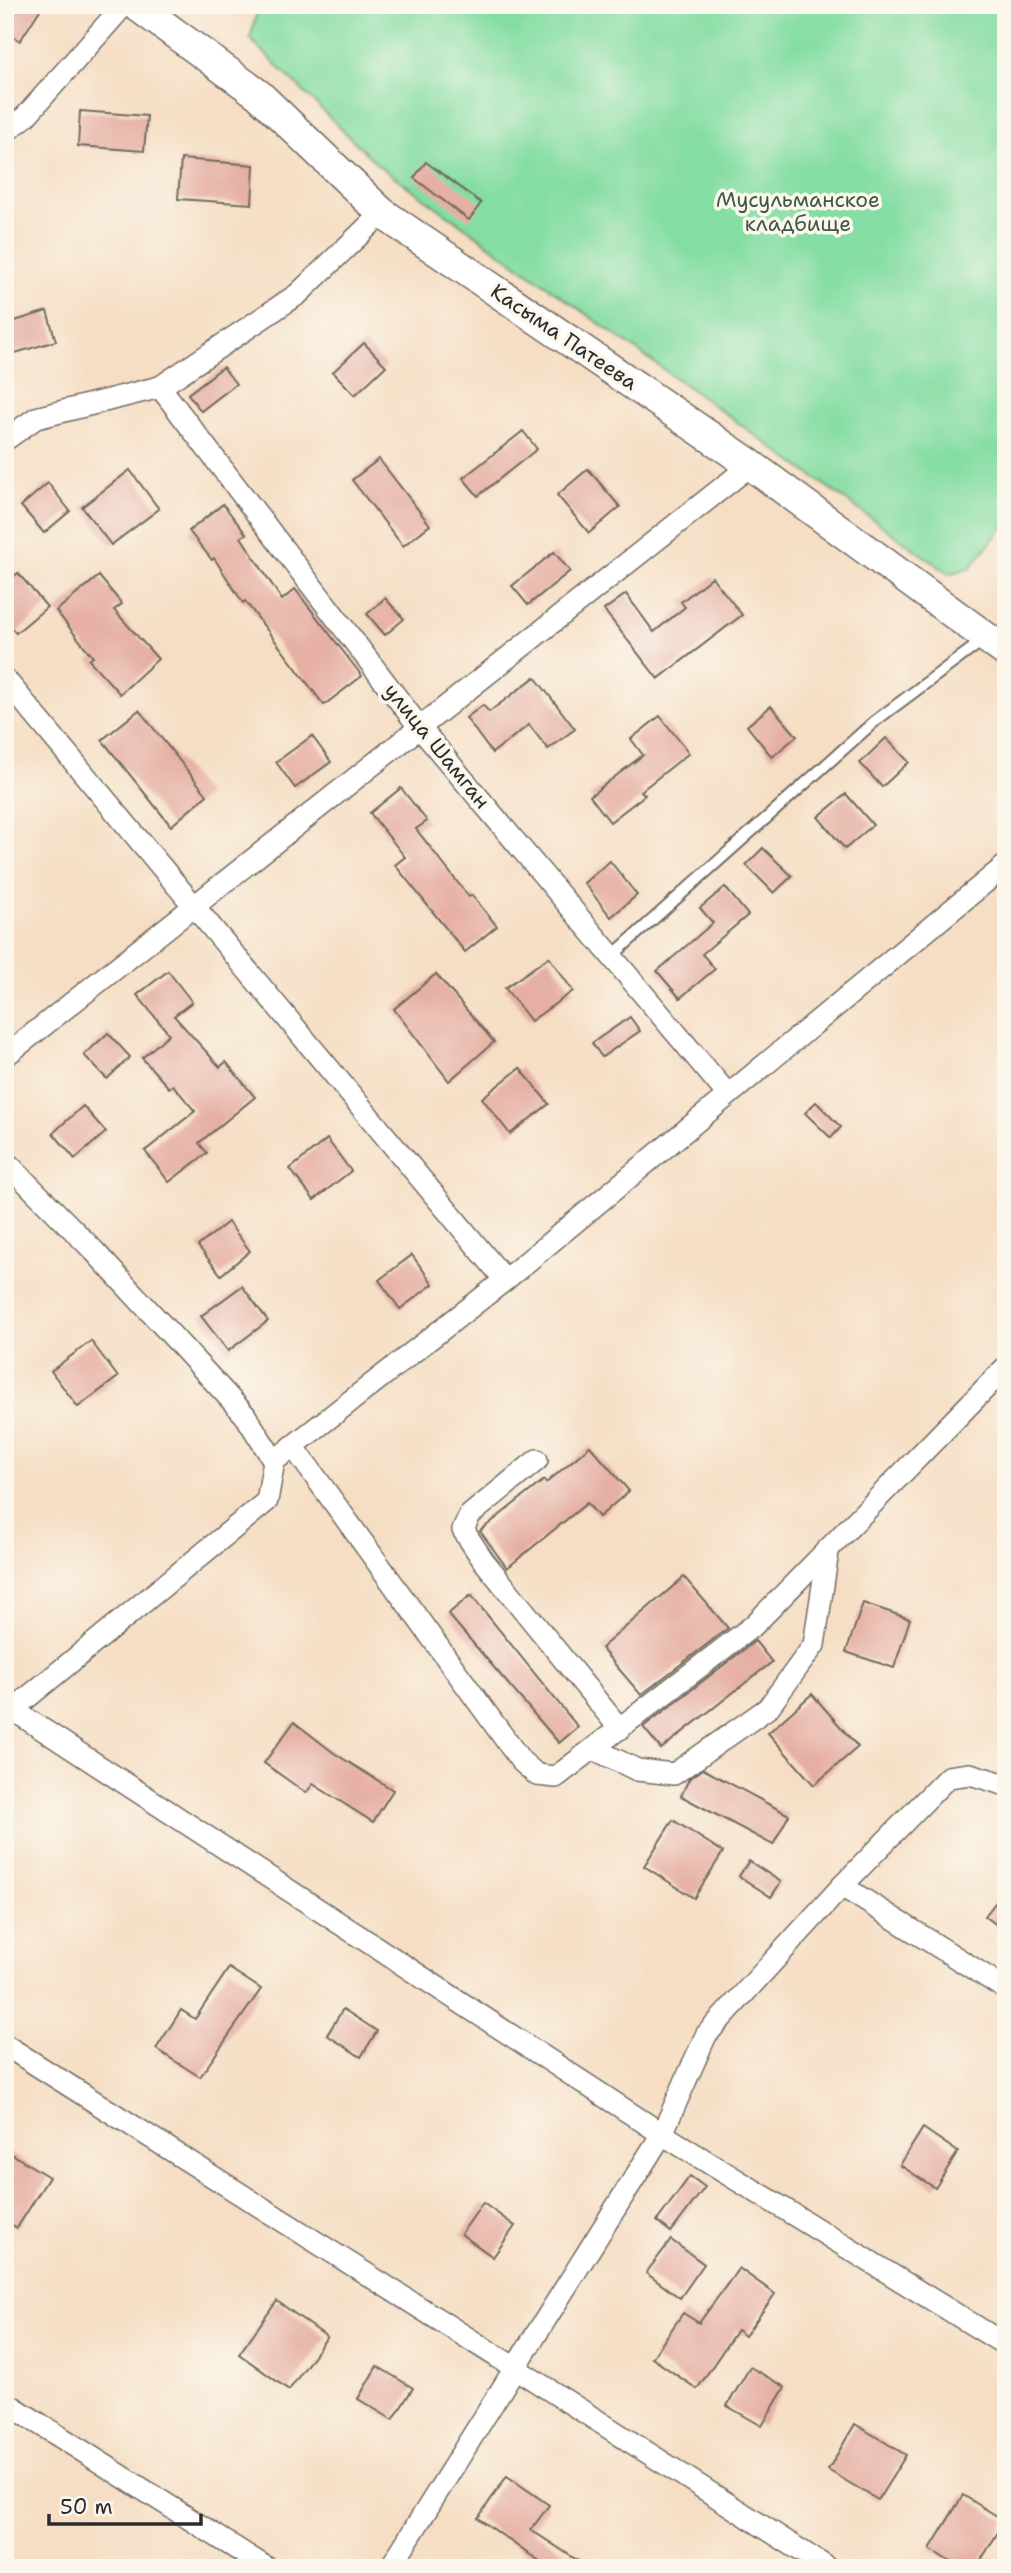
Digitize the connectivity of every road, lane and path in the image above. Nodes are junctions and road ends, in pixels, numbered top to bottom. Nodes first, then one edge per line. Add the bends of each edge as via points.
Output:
1 (124, 5) edge
2 (136, 5) edge
3 (5, 132) edge
4 (382, 213) junction
5 (160, 387) junction
6 (5, 440) edge
7 (751, 465) junction
8 (996, 645) edge
9 (5, 679) edge
10 (420, 728) junction
11 (1006, 866) edge
12 (193, 906) junction
13 (612, 956) junction
14 (5, 1056) edge
15 (728, 1095) junction
16 (5, 1161) edge
17 (505, 1280) junction
18 (1006, 1367) edge
19 (293, 1446) junction
20 (537, 1460) dead end
21 (274, 1461) junction
22 (828, 1552) junction
23 (9, 1713) edge
24 (620, 1729) junction
25 (594, 1749) junction
26 (1006, 1785) edge
27 (842, 1886) junction
28 (1006, 1989) edge
29 (5, 2045) edge
30 (662, 2134) junction
31 (1006, 2345) edge
32 (515, 2368) junction
33 (5, 2402) edge
34 (267, 2568) edge
35 (390, 2568) edge
36 (828, 2568) edge

1 - 3 street via 26,117
2 - 4 main road, Касыма Патеева via 259,95
4 - 5 street via 298,294
4 - 7 main road, Касыма Патеева
5 - 6 street via 36,418
5 - 10 street, улица Шамган
7 - 8 main road, Касыма Патеева
7 - 10 street
8 - 13 lane via 875,721
9 - 12 street
10 - 12 street
10 - 13 street, улица Шамган
11 - 15 street
12 - 14 street
12 - 17 street
13 - 15 street, улица Шамган
15 - 17 street
16 - 21 street via 245,1415
17 - 19 street
18 - 22 street
19 - 21 street
19 - 25 street via 521,1761 537,1775 556,1777
20 - 24 street via 470,1515 463,1530
21 - 23 street via 267,1501
22 - 24 street via 754,1625
22 - 25 street via 814,1644 768,1708 674,1774 637,1770
23 - 30 street
24 - 25 street
26 - 27 street via 970,1774 948,1777
27 - 28 street
27 - 30 street via 706,2035
29 - 32 street
30 - 31 street
30 - 32 street
32 - 35 street
32 - 36 street
33 - 34 street

